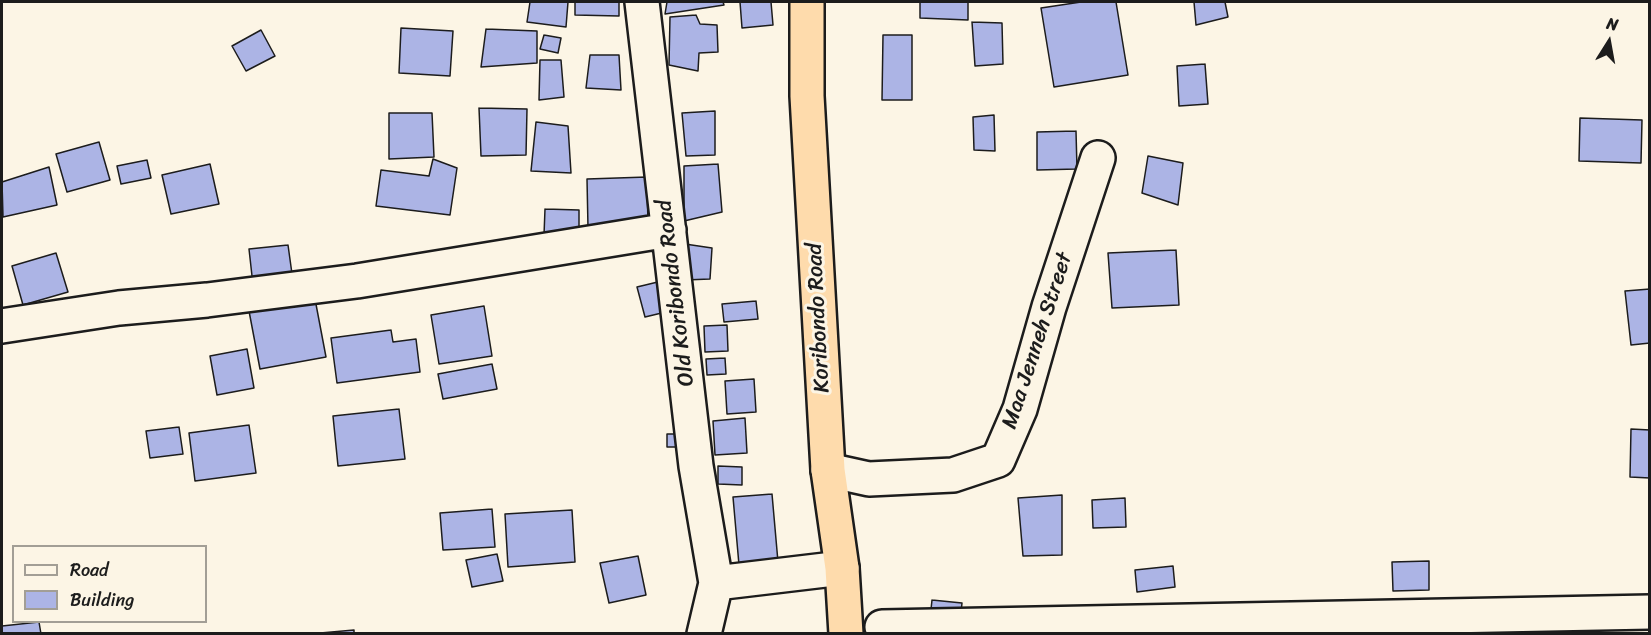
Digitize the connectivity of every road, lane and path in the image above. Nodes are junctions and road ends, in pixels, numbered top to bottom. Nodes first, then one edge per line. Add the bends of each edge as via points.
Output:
1 (642, 2) edge
2 (807, 2) edge
3 (1098, 158) dead end
4 (669, 230) junction
5 (2, 326) edge
6 (828, 470) junction
7 (842, 568) junction
8 (716, 583) junction
9 (1650, 612) edge
10 (882, 627) dead end
11 (700, 633) edge
12 (846, 633) edge

1 - 4 street, Old Koribondo Road
2 - 6 highway, Koribondo Road via 807,96
3 - 6 street, Maa Jenneh Street via 1020,409 998,460 954,475 869,479
4 - 5 street via 357,281 85,312
4 - 8 street, Old Koribondo Road via 696,466
6 - 7 highway, Koribondo Road
7 - 8 street
7 - 12 highway, Koribondo Road
8 - 11 street, Old Koribondo Road
9 - 10 street

